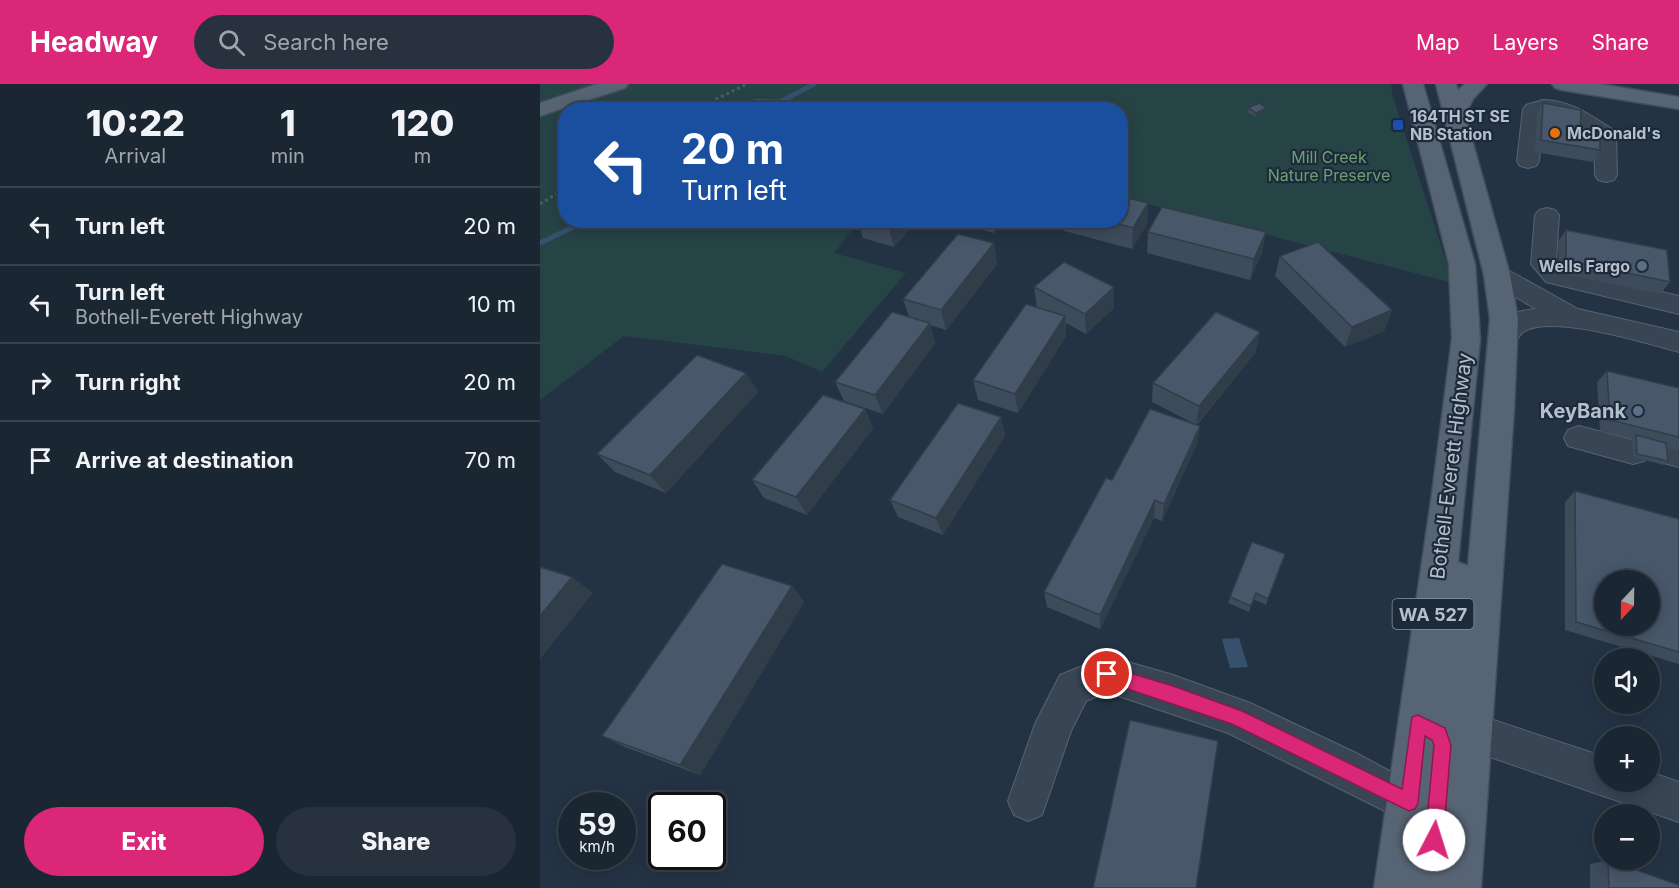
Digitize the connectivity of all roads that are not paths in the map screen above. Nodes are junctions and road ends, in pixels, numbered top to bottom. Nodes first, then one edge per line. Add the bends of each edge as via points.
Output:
1 (618, 84) edge
2 (1413, 84) edge
3 (1446, 84) edge
4 (1477, 84) edge
5 (1562, 84) edge
6 (1634, 84) edge
7 (1679, 91) edge
8 (564, 102) edge
9 (1679, 103) edge
10 (558, 104) edge
11 (540, 110) edge
12 (1454, 116) junction
13 (1528, 161) dead end
14 (1606, 175) dead end
15 (1547, 215) dead end
16 (1497, 275) junction
17 (1679, 305) edge
18 (1574, 318) junction
19 (1503, 342) junction
20 (1679, 342) edge
21 (1579, 434) dead end
22 (1658, 454) edge
23 (1449, 494) junction
24 (1418, 723) junction
25 (1472, 732) junction
26 (1594, 773) edge
27 (1649, 792) edge
28 (1028, 801) dead end
29 (1679, 802) edge
30 (1409, 803) junction
31 (1397, 888) edge
32 (1430, 888) edge
33 (1458, 888) edge

1 - 8 main road
2 - 23 main road, Bothell-Everett Highway / WA 527 via 1462,264 1464,286 1466,339
3 - 12 main road, Bothell-Everett Highway / WA 527
4 - 12 main road via 1464,96
5 - 9 main road
6 - 7 main road
10 - 11 main road
12 - 16 main road, Bothell-Everett Highway / WA 527
13 - 14 street via 1533,109 1545,104 1565,108 1605,133
15 - 17 street via 1543,264 1555,276
16 - 18 street
16 - 19 main road, Bothell-Everett Highway / WA 527 via 1504,319
18 - 19 street via 1538,316 1522,320 1505,335
18 - 20 street
19 - 25 main road, Bothell-Everett Highway / WA 527
21 - 22 street
23 - 24 main road, Bothell-Everett Highway / WA 527
23 - 25 main road via 1460,558 1448,704
24 - 30 main road, Bothell-Everett Highway / WA 527
24 - 32 main road via 1439,734 1443,745
25 - 26 street
25 - 33 main road, Bothell-Everett Highway / WA 527
27 - 29 street
28 - 30 street via 1054,724 1073,688 1107,674 1236,717
30 - 31 main road, Bothell-Everett Highway / WA 527

